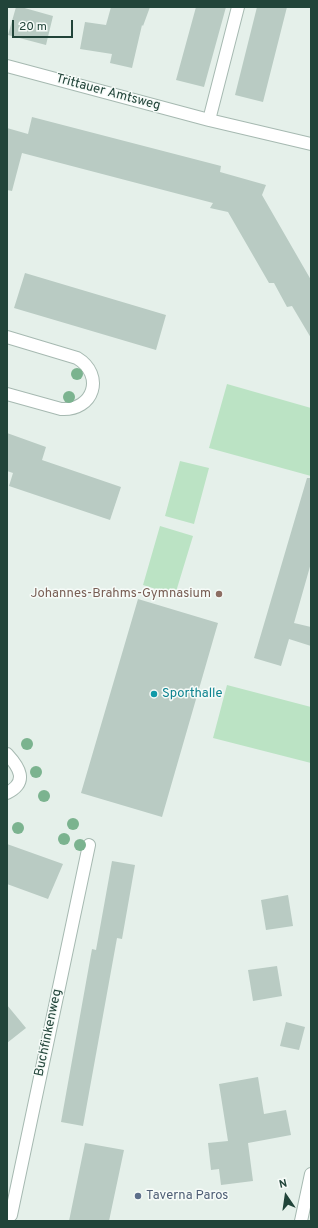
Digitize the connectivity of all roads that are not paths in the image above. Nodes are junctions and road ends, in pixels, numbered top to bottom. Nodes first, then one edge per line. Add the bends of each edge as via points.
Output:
1 (238, 7) edge
2 (7, 66) edge
3 (210, 120) junction
4 (311, 144) edge
5 (7, 337) edge
6 (7, 394) edge
7 (7, 754) edge
8 (7, 793) edge
9 (89, 845) dead end
10 (311, 1174) edge
11 (7, 1219) edge
12 (301, 1221) edge

1 - 3 street
2 - 3 street, Trittauer Amtsweg
3 - 4 street, Trittauer Amtsweg
5 - 6 street via 77,358 85,362 93,379 87,400 68,409
7 - 8 street via 17,764 20,775 16,786
9 - 11 street, Buchfinkenweg via 11,1215
10 - 12 street

